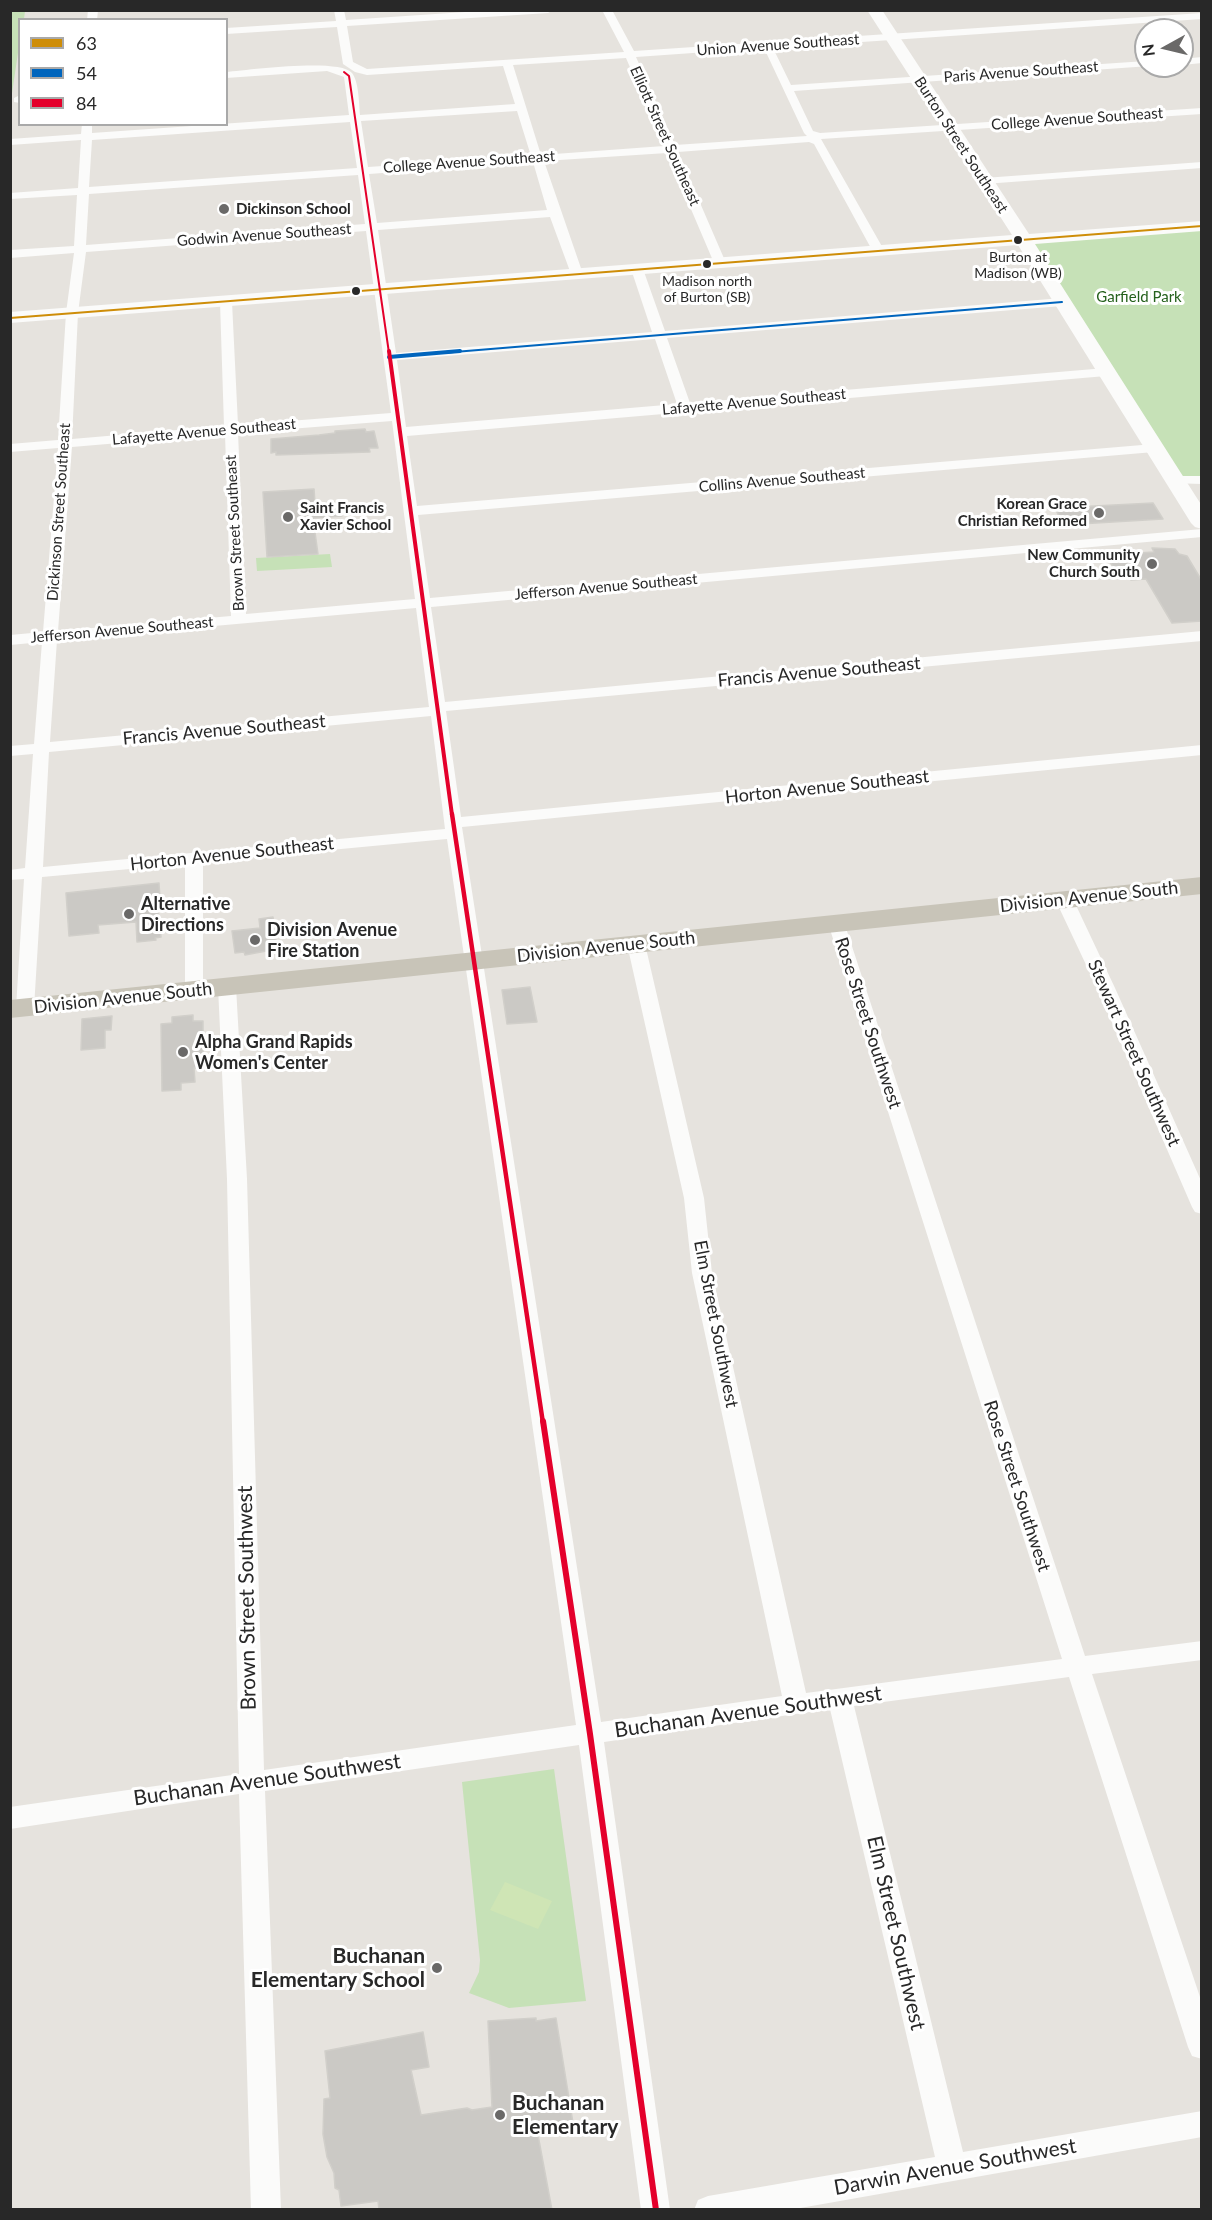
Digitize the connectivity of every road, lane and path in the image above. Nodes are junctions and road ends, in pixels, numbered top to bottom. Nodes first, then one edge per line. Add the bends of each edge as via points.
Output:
1 (339, 10) edge
2 (548, 10) edge
3 (607, 10) edge
4 (874, 10) edge
5 (1195, 13) edge
6 (341, 24) junction
7 (228, 31) edge
8 (890, 34) junction
9 (767, 45) junction
10 (628, 51) junction
11 (507, 62) junction
12 (1134, 65) edge
13 (350, 70) junction
14 (228, 75) edge
15 (919, 79) junction
16 (228, 81) edge
17 (789, 88) junction
18 (521, 107) junction
19 (1202, 111) edge
20 (355, 118) junction
21 (228, 124) edge
22 (176, 126) edge
23 (951, 128) junction
24 (87, 130) edge
25 (809, 139) junction
26 (10, 141) edge
27 (671, 148) junction
28 (537, 157) junction
29 (1202, 165) edge
30 (363, 170) junction
31 (984, 181) junction
32 (82, 190) junction
33 (10, 196) edge
34 (554, 213) junction
35 (1202, 226) edge
36 (372, 227) junction
37 (1023, 239) junction
38 (80, 249) junction
39 (878, 250) junction
40 (10, 254) edge
41 (720, 263) junction
42 (637, 269) junction
43 (577, 274) junction
44 (381, 290) junction
45 (226, 302) junction
46 (1062, 302) junction
47 (72, 313) junction
48 (10, 318) edge
49 (658, 335) junction
50 (389, 357) junction
51 (1106, 372) junction
52 (685, 408) junction
53 (398, 416) junction
54 (230, 431) junction
55 (401, 432) junction
56 (65, 443) junction
57 (10, 448) edge
58 (1154, 448) junction
59 (1175, 480) junction
60 (1202, 480) edge
61 (410, 511) junction
62 (1202, 523) edge
63 (1202, 533) edge
64 (422, 604) junction
65 (239, 620) junction
66 (1202, 636) edge
67 (49, 637) junction
68 (10, 640) edge
69 (437, 709) junction
70 (41, 748) junction
71 (1202, 750) edge
72 (10, 751) edge
73 (454, 828) junction
74 (194, 857) junction
75 (34, 873) junction
76 (10, 875) edge
77 (1202, 885) edge
78 (1064, 899) junction
79 (837, 923) junction
80 (636, 944) junction
81 (473, 961) junction
82 (227, 987) junction
83 (194, 991) junction
84 (18, 1009) edge
85 (1202, 1207) edge
86 (1202, 1650) edge
87 (1078, 1668) junction
88 (840, 1699) junction
89 (796, 1704) junction
90 (590, 1734) junction
91 (252, 1782) junction
92 (10, 1818) edge
93 (1202, 2047) edge
94 (1202, 2124) edge
95 (952, 2168) junction
96 (266, 2210) edge
97 (656, 2210) edge
98 (708, 2210) edge

1 - 6 street
2 - 6 street
3 - 10 street, Elliott Street Southeast
4 - 8 main road, Burton Street Southeast
5 - 8 street, Union Avenue Southeast
6 - 7 street
6 - 13 street
8 - 9 street, Union Avenue Southeast
8 - 10 street
8 - 15 main road, Burton Street Southeast
9 - 10 street, Union Avenue Southeast
9 - 17 street
10 - 11 street, Union Avenue Southeast
10 - 13 street via 367,65
10 - 27 street, Elliott Street Southeast
11 - 13 street, Union Avenue Southeast
11 - 18 street
12 - 15 street, Paris Avenue Southeast
13 - 14 street, Union Avenue Southeast
13 - 16 street
13 - 20 street
15 - 17 street, Paris Avenue Southeast
15 - 23 main road, Burton Street Southeast
17 - 25 street
18 - 20 street
18 - 28 street
19 - 23 street, College Avenue Southeast
20 - 21 street
20 - 30 street
22 - 24 street
23 - 25 street, College Avenue Southeast
23 - 31 main road, Burton Street Southeast
24 - 26 street
24 - 32 street, Dickinson Street Southeast
25 - 27 street, College Avenue Southeast
25 - 39 street
27 - 28 street, College Avenue Southeast
27 - 41 street, Elliott Street Southeast
28 - 30 street, College Avenue Southeast
28 - 34 street
29 - 31 street
30 - 32 street, College Avenue Southeast
30 - 36 street
31 - 37 main road, Burton Street Southeast
32 - 33 street, College Avenue Southeast
32 - 38 street, Dickinson Street Southeast
34 - 36 street, Godwin Avenue Southeast
34 - 43 street
35 - 37 main road
36 - 38 street, Godwin Avenue Southeast
36 - 44 street
37 - 39 main road
37 - 46 main road, Burton Street Southeast
38 - 40 street, Godwin Avenue Southeast
38 - 47 street, Dickinson Street Southeast
39 - 41 main road
41 - 42 main road
42 - 43 main road
42 - 49 street
43 - 44 main road
44 - 45 main road
44 - 50 street
45 - 47 main road
45 - 54 street, Brown Street Southeast
46 - 49 street
46 - 51 main road, Burton Street Southeast
47 - 48 main road
47 - 56 street, Dickinson Street Southeast
49 - 50 street
49 - 52 street
50 - 53 street
51 - 52 street, Lafayette Avenue Southeast
51 - 58 main road, Burton Street Southeast
52 - 55 street, Lafayette Avenue Southeast
53 - 54 street, Lafayette Avenue Southeast
53 - 55 street
54 - 56 street, Lafayette Avenue Southeast
54 - 65 street, Brown Street Southeast
55 - 61 street
56 - 57 street, Lafayette Avenue Southeast
56 - 67 street, Dickinson Street Southeast
58 - 59 main road, Burton Street Southeast
58 - 61 street, Collins Avenue Southeast
59 - 60 street
59 - 62 main road, Burton Street Southeast
61 - 64 street
63 - 64 street, Jefferson Avenue Southeast
64 - 65 street, Jefferson Avenue Southeast
64 - 69 street
65 - 67 street, Jefferson Avenue Southeast
66 - 69 street, Francis Avenue Southeast
67 - 68 street, Jefferson Avenue Southeast
67 - 70 street, Dickinson Street Southeast
69 - 70 street, Francis Avenue Southeast
69 - 73 street
70 - 72 street, Francis Avenue Southeast
70 - 75 street, Dickinson Street Southeast
71 - 73 street, Horton Avenue Southeast
73 - 74 street, Horton Avenue Southeast
73 - 81 street
74 - 75 street, Horton Avenue Southeast
74 - 83 street
75 - 76 street, Horton Avenue Southeast
75 - 84 street, Dickinson Street Southeast
77 - 78 main road, Division Avenue South
78 - 79 main road, Division Avenue South
78 - 85 street, Stewart Street Southwest
79 - 80 main road, Division Avenue South
79 - 87 street, Rose Street Southwest
80 - 81 main road, Division Avenue South
80 - 89 street, Elm Street Southwest via 694,1198 702,1273
81 - 82 main road, Division Avenue South
81 - 90 street
82 - 83 main road, Division Avenue South
82 - 91 street, Brown Street Southwest via 237,1179
83 - 84 main road, Division Avenue South
86 - 87 street, Buchanan Avenue Southwest
87 - 88 street, Buchanan Avenue Southwest
87 - 93 street, Rose Street Southwest
88 - 89 street, Buchanan Avenue Southwest
88 - 95 street, Elm Street Southwest
89 - 90 street, Buchanan Avenue Southwest
90 - 91 street, Buchanan Avenue Southwest
90 - 97 street
91 - 92 street, Buchanan Avenue Southwest
91 - 96 street, Brown Street Southwest
94 - 95 street, Darwin Avenue Southwest
95 - 98 street, Darwin Avenue Southwest

